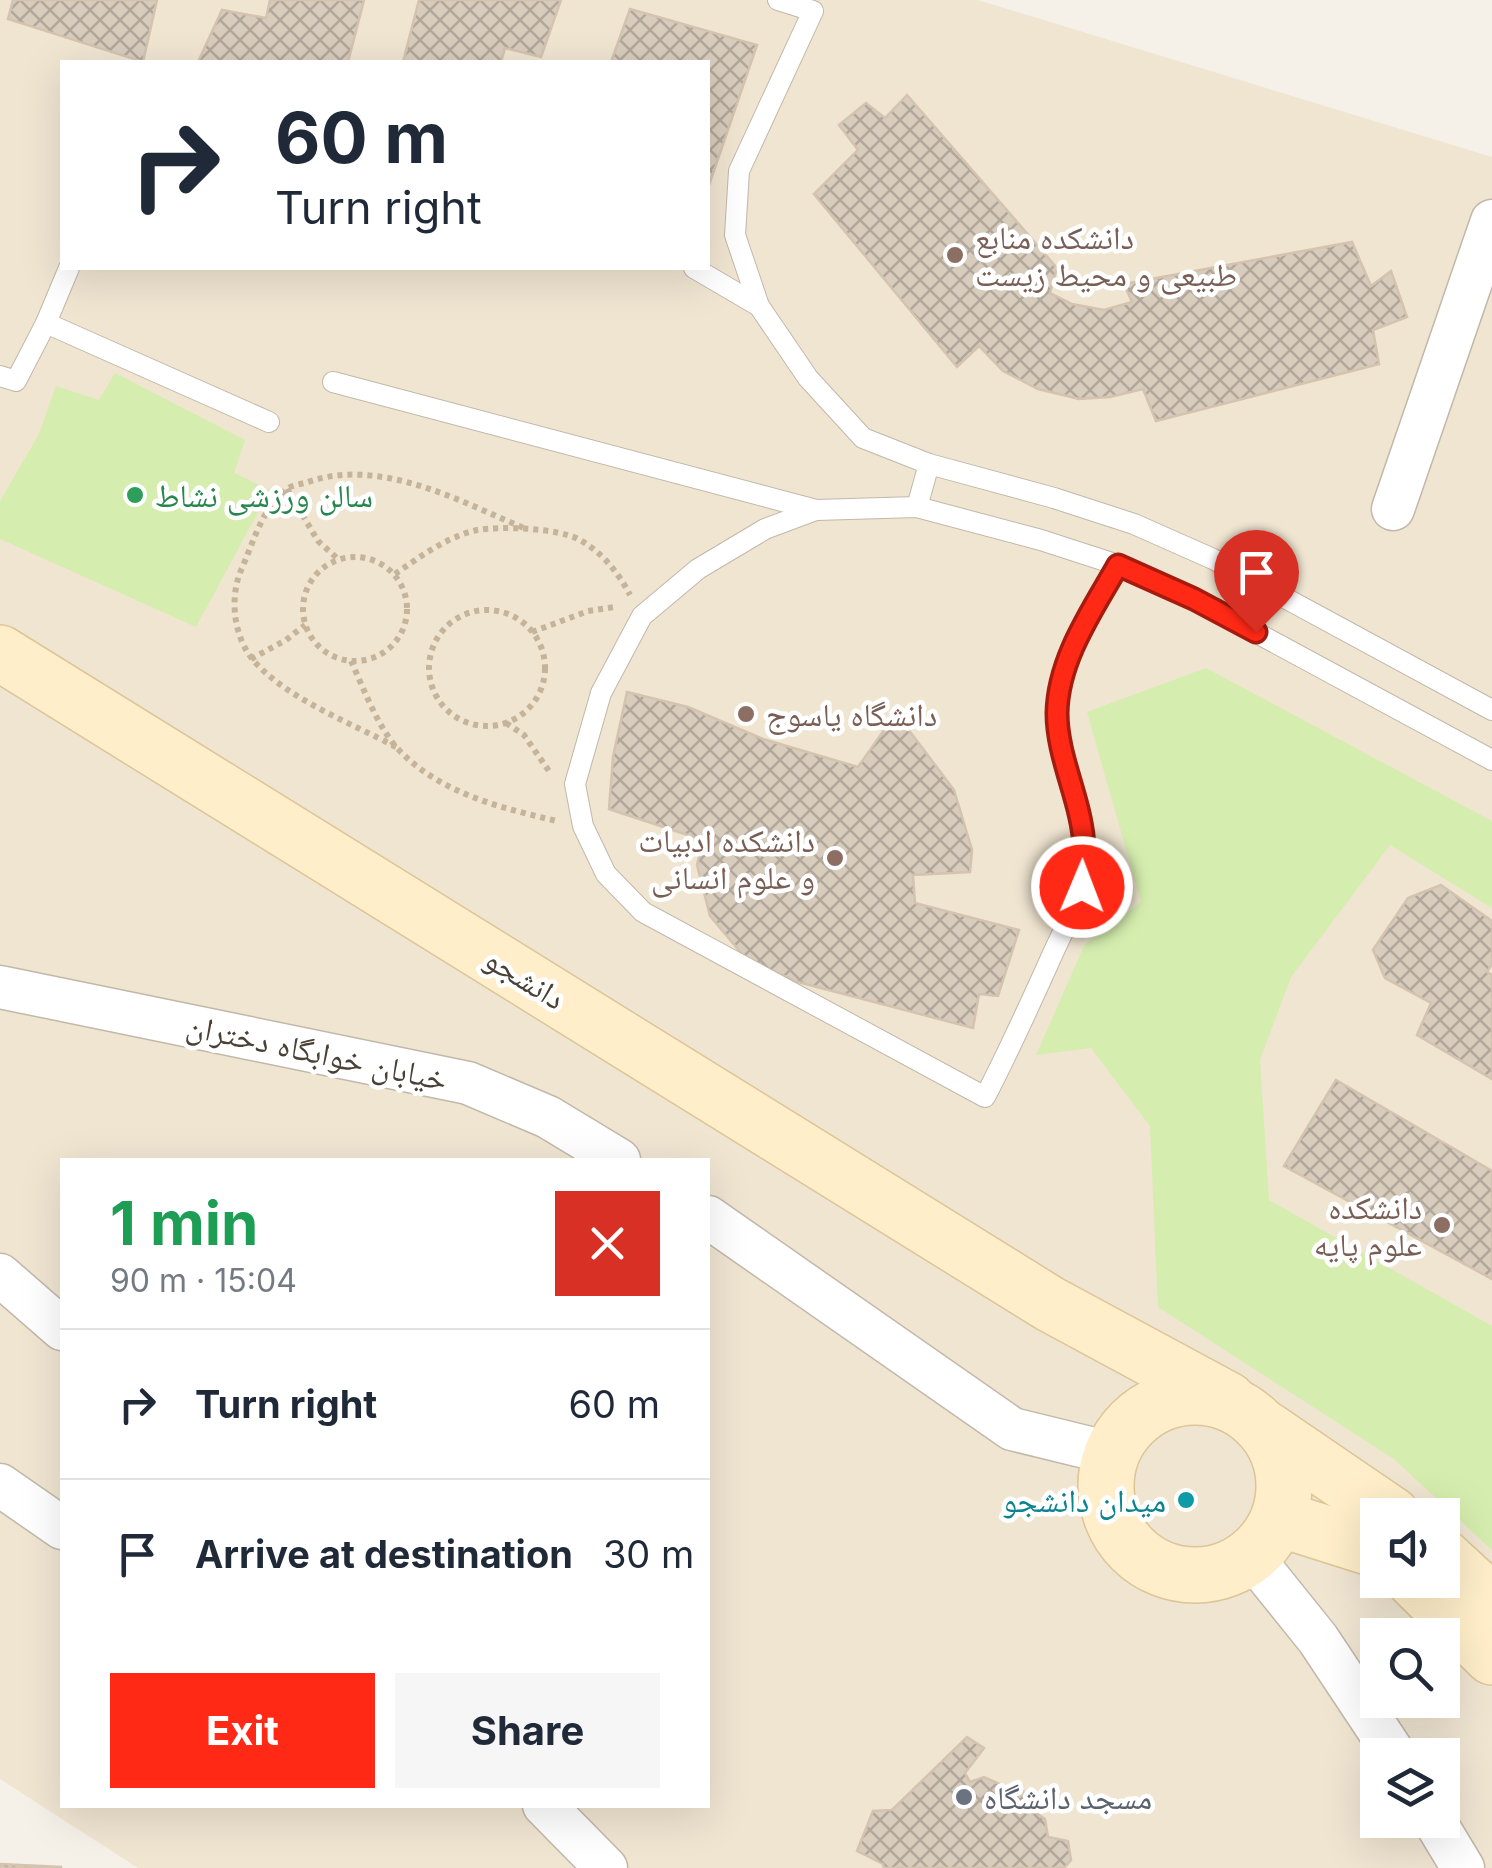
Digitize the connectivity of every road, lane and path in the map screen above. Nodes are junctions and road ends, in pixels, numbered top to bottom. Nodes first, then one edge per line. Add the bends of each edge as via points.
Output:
1 (778, 0) edge
2 (1492, 221) edge
3 (67, 270) edge
4 (697, 270) edge
5 (759, 306) junction
6 (46, 323) junction
7 (0, 376) edge
8 (333, 382) dead end
9 (270, 422) dead end
10 (929, 464) junction
11 (286, 489) junction
12 (918, 507) junction
13 (816, 510) junction
14 (1393, 510) dead end
15 (526, 529) junction
16 (338, 558) junction
17 (1118, 565) junction
18 (394, 574) junction
19 (642, 616) junction
20 (305, 625) junction
21 (532, 632) junction
22 (0, 652) edge
23 (251, 658) junction
24 (351, 661) junction
25 (1492, 710) edge
26 (396, 747) junction
27 (1492, 760) edge
28 (583, 826) junction
29 (0, 987) edge
30 (615, 1158) edge
31 (710, 1218) edge
32 (0, 1275) edge
33 (1050, 1304) junction
34 (60, 1327) edge
35 (1247, 1414) junction
36 (1124, 1434) junction
37 (0, 1486) edge
38 (1368, 1498) edge
39 (60, 1527) edge
40 (1266, 1538) junction
41 (1360, 1548) edge
42 (1460, 1573) edge
43 (1432, 1598) edge
44 (1492, 1602) edge
45 (1492, 1656) edge
46 (1384, 1738) edge
47 (547, 1808) edge
48 (1444, 1838) edge
49 (606, 1868) edge
50 (1462, 1868) edge

1 - 5 lane via 813,11 739,170 735,235
2 - 14 street
3 - 6 lane
4 - 5 lane
5 - 10 lane via 808,378 863,438
6 - 7 lane via 16,381
6 - 9 lane
8 - 13 lane
10 - 12 lane
10 - 25 lane via 1134,524 1214,559
11 - 15 path via 327,475 384,477
11 - 16 path via 318,542
11 - 23 path via 263,518 239,574 234,620
12 - 13 lane
12 - 17 lane
13 - 19 lane via 765,529 698,569
15 - 18 path via 478,530 437,545
15 - 19 path via 576,538 618,570
16 - 18 path via 358,556
16 - 20 path via 308,586
17 - 27 lane
17 - 28 lane via 1064,670 1057,714 1084,847 1082,887 985,1097 643,912 606,874
18 - 24 path via 407,612 402,632 390,648
19 - 21 path via 617,607 588,611
19 - 28 lane via 601,692 575,784
20 - 23 path
20 - 24 path via 315,643
21 - 21 path via 513,616 491,610 448,624 429,664 443,706 483,726 526,712 545,672
22 - 33 street, دانشجو
23 - 26 path via 283,686
24 - 26 path
26 - 28 path via 462,793
29 - 30 street, خیابان خوابگاه دختران via 468,1083 548,1117
31 - 36 street via 1012,1428
32 - 34 street
33 - 35 street, دانشجو
33 - 36 street
35 - 36 street via 1181,1396
35 - 38 street, دانشجو
35 - 40 street via 1286,1472
36 - 40 street via 1104,1500 1123,1543 1162,1571 1209,1576
37 - 39 street
40 - 41 street
40 - 46 street via 1318,1639
42 - 44 street
43 - 45 street
47 - 49 street
48 - 50 street

